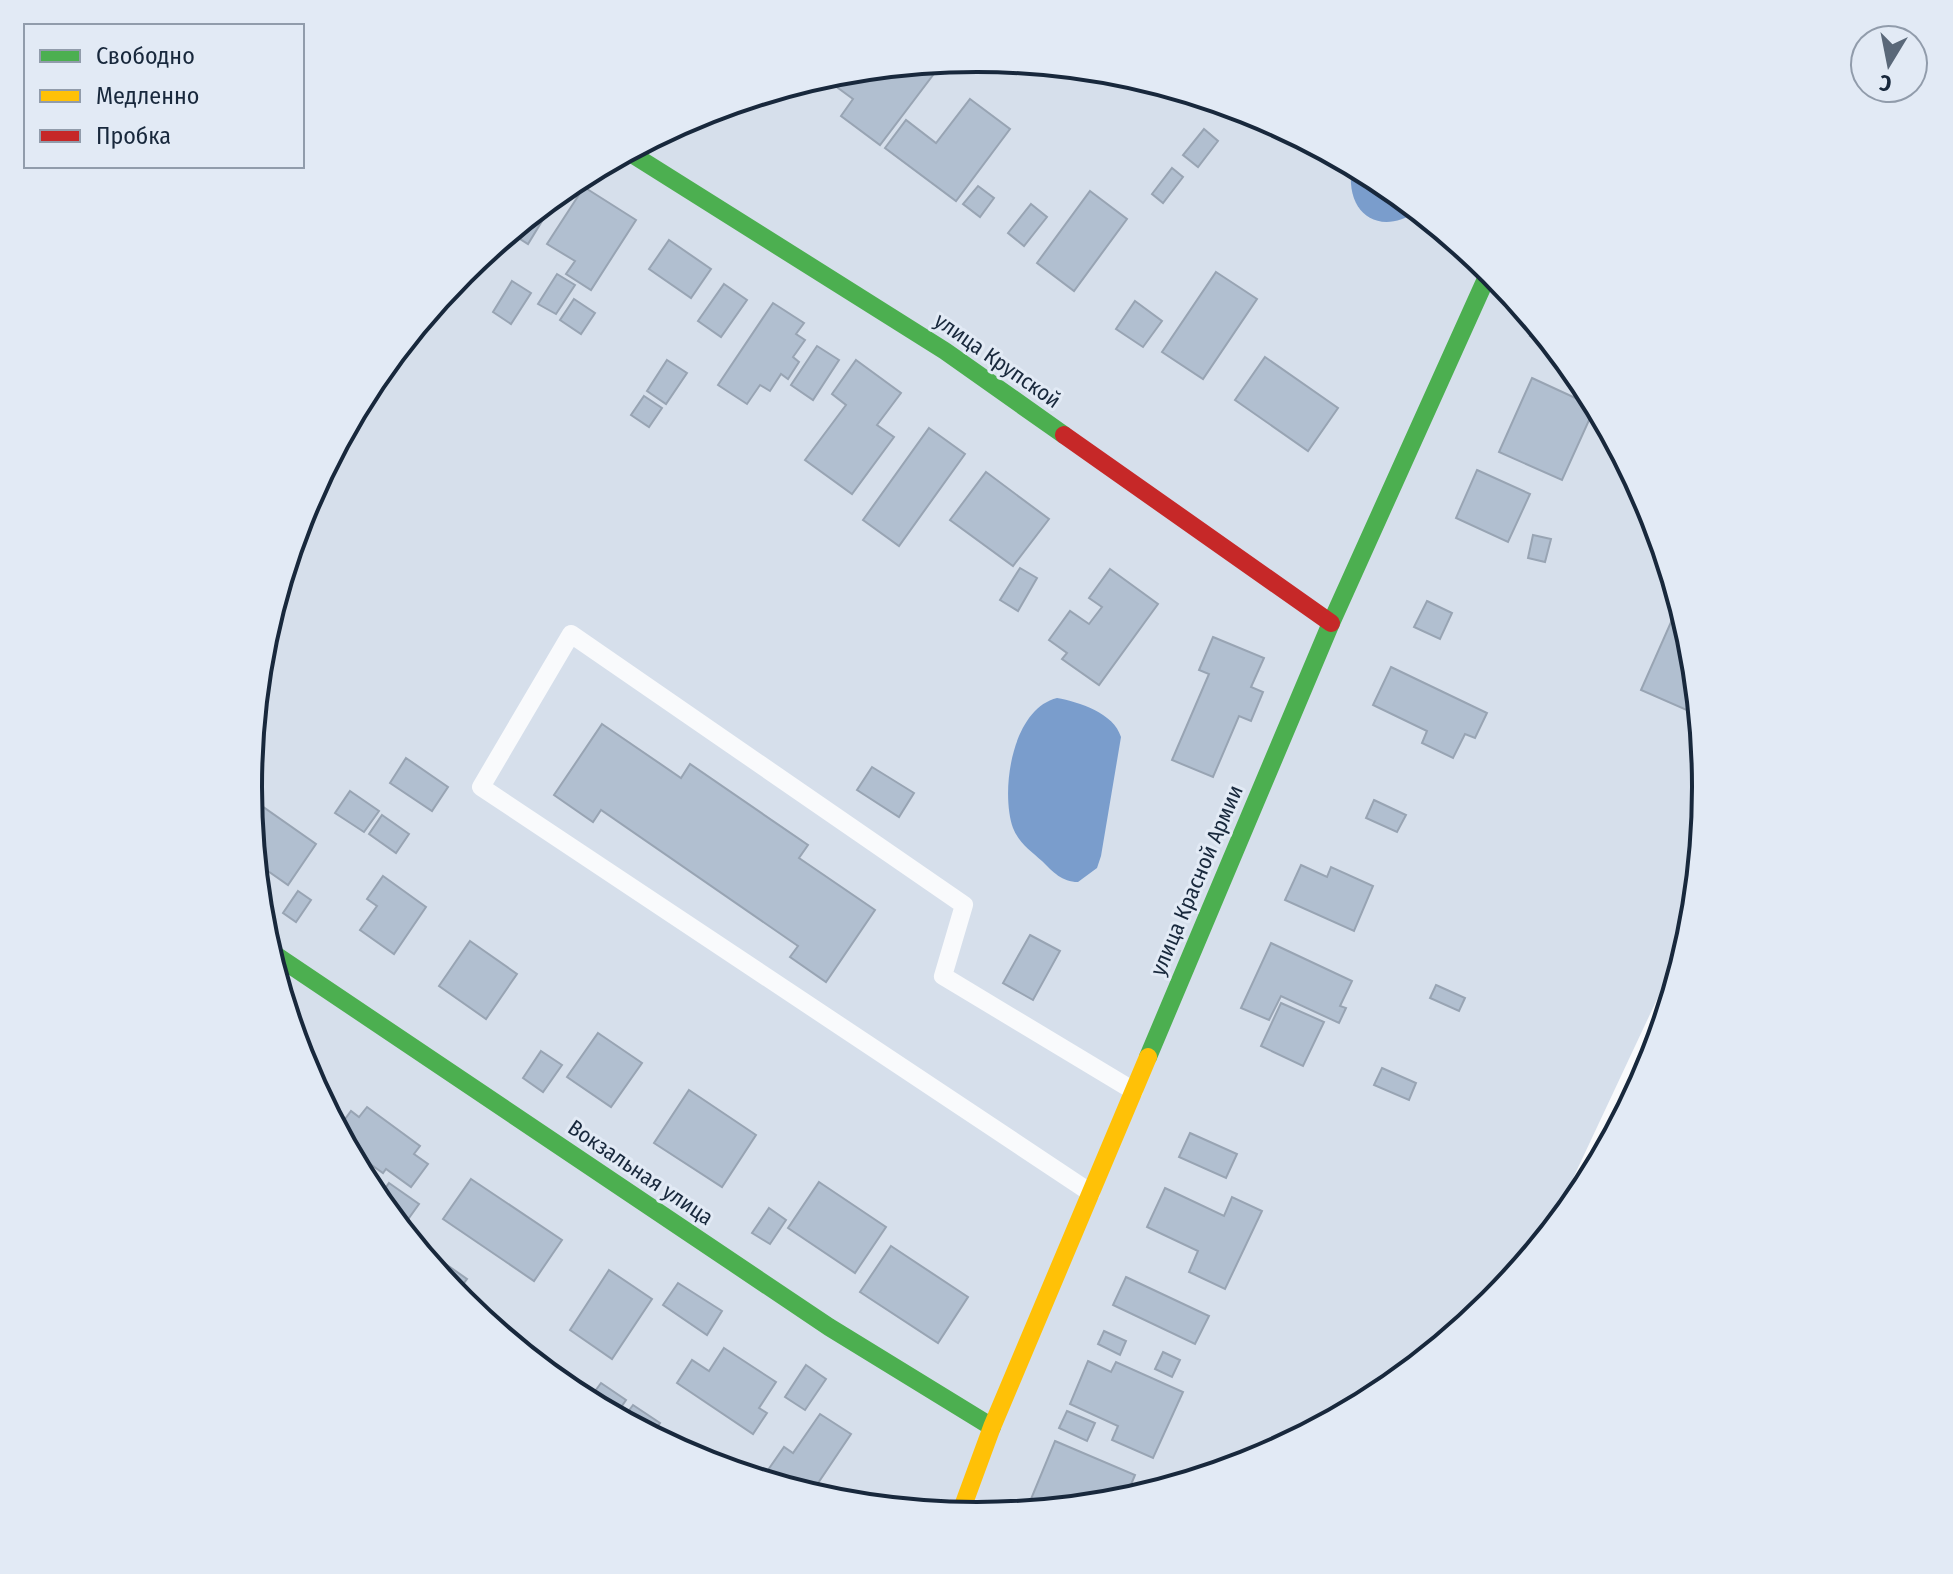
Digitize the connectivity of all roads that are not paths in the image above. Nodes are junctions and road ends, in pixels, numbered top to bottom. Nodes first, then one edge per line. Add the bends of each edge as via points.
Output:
1 (638, 158) edge
2 (1484, 283) edge
3 (1331, 623) junction
4 (283, 960) edge
5 (1134, 1091) junction
6 (1091, 1193) junction
7 (992, 1427) junction
8 (965, 1502) edge

1 - 3 street, улица Крупской via 945,351
2 - 3 street, улица Красной Армии
3 - 5 street, улица Красной Армии
4 - 7 street, Вокзальная улица via 815,1319
5 - 6 street, улица Красной Армии
5 - 6 lane via 943,976 964,905 571,634 481,787
6 - 7 street, улица Красной Армии
7 - 8 street, улица Красной Армии

